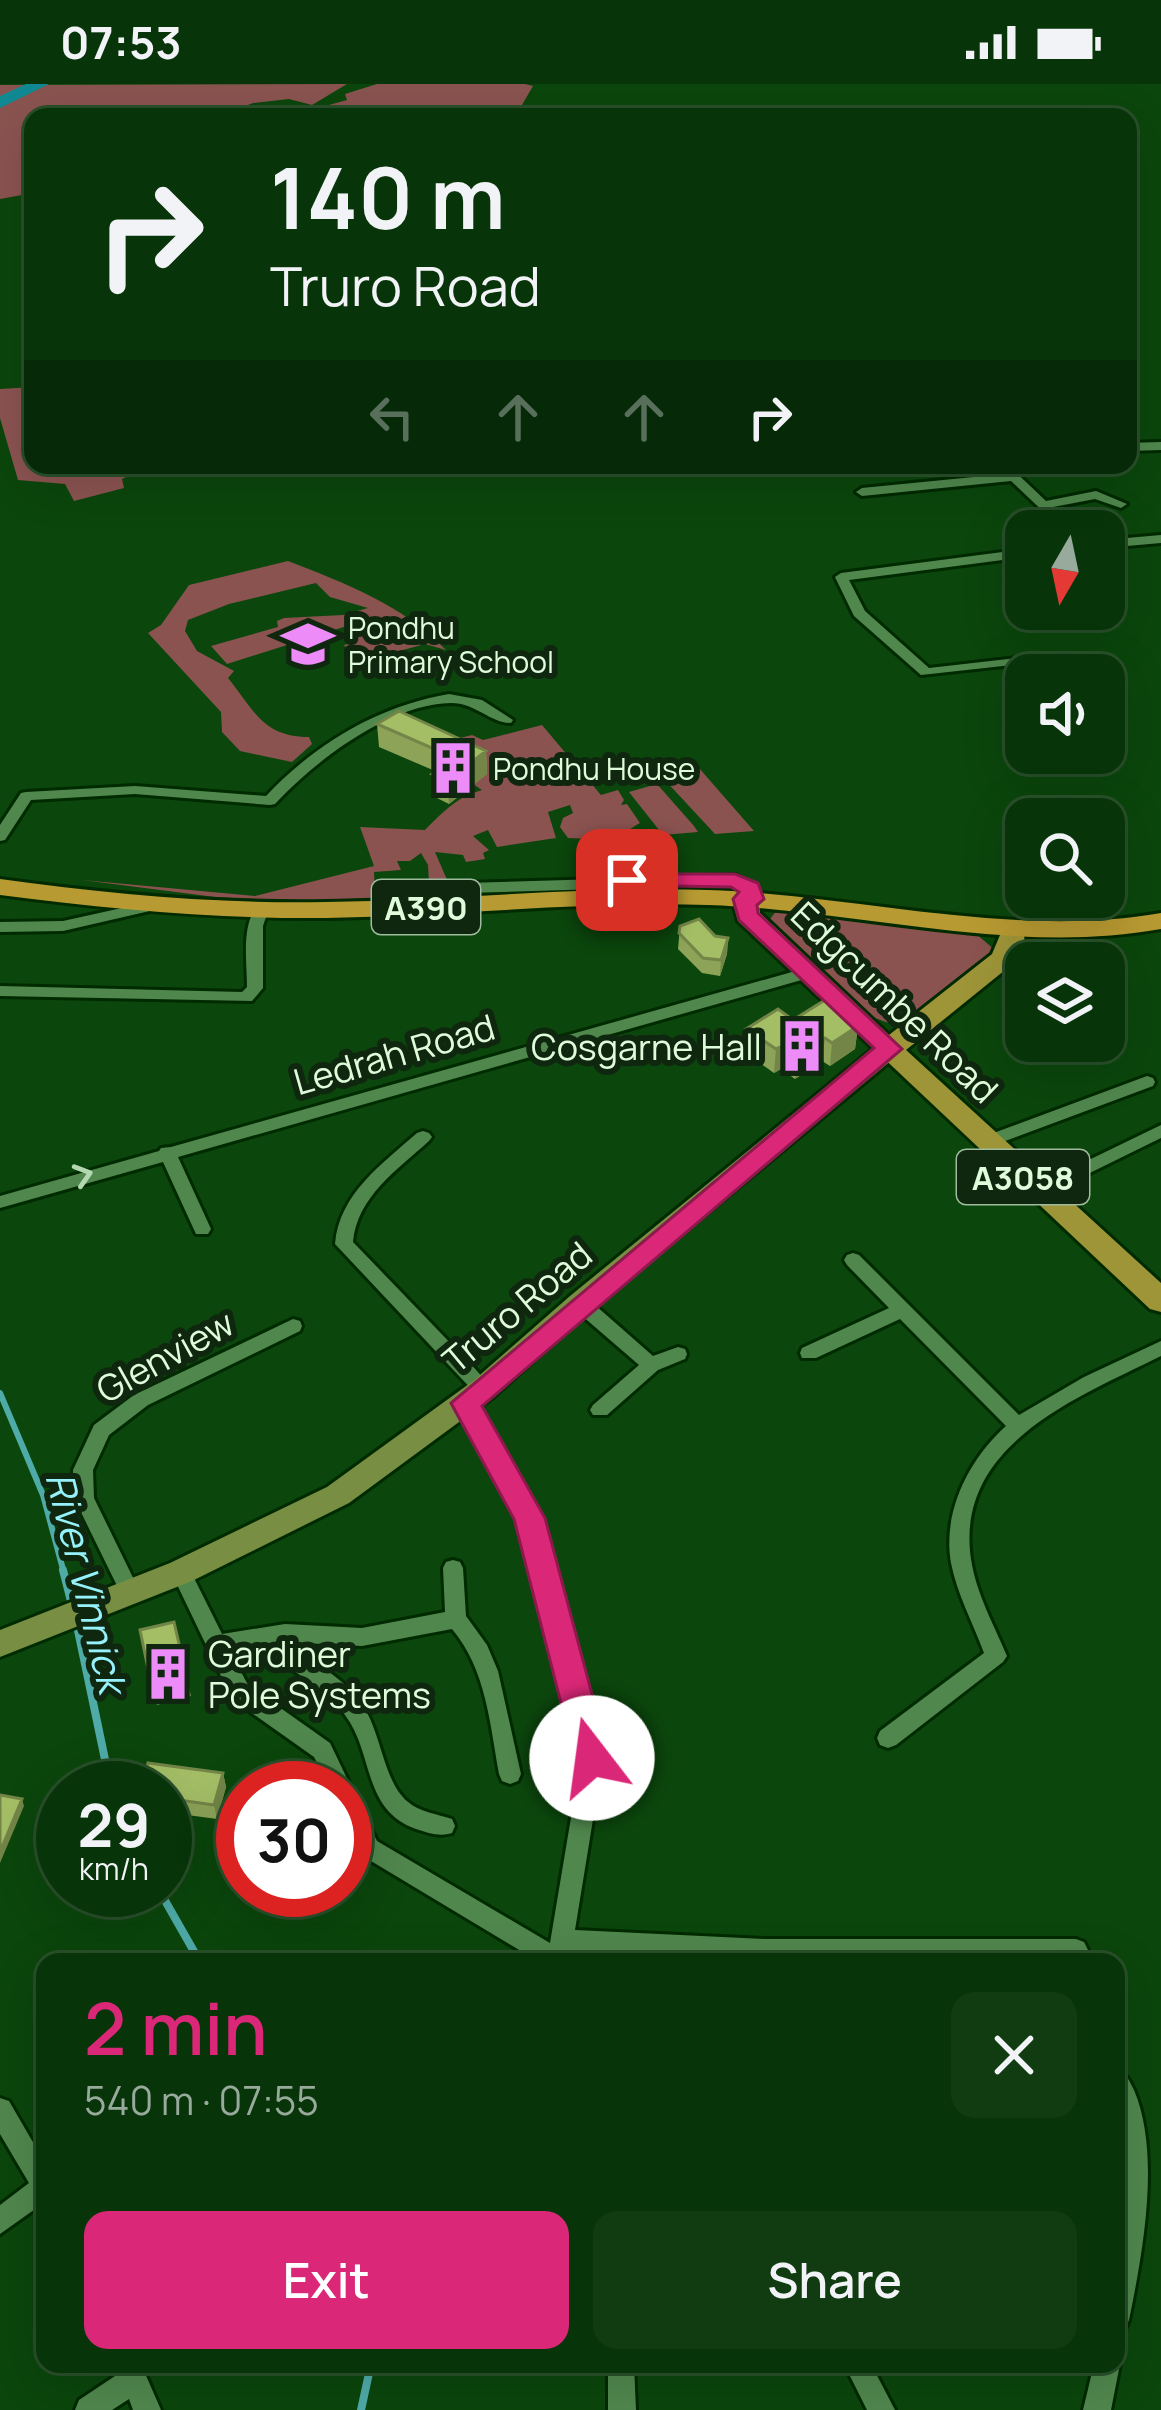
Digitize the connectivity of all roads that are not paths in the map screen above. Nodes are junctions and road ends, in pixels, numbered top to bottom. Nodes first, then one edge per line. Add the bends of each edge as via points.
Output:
1 (1011, 474) edge
2 (1014, 477) junction
3 (862, 492) dead end
4 (1121, 504) dead end
5 (1042, 506) junction
6 (1047, 510) edge
7 (1161, 539) edge
8 (1125, 542) edge
9 (1005, 556) edge
10 (1005, 662) edge
11 (506, 720) dead end
12 (0, 837) edge
13 (0, 880) edge
14 (431, 889) dead end
15 (590, 890) junction
16 (748, 899) junction
17 (149, 907) junction
18 (254, 908) junction
19 (1161, 921) edge
20 (0, 927) edge
21 (1014, 929) junction
22 (806, 974) junction
23 (0, 992) edge
24 (890, 1049) junction
25 (1147, 1082) dead end
26 (1161, 1131) edge
27 (423, 1137) dead end
28 (986, 1142) junction
29 (167, 1152) junction
30 (1039, 1191) junction
31 (0, 1202) edge
32 (202, 1229) dead end
33 (853, 1260) dead end
34 (1161, 1301) edge
35 (580, 1303) junction
36 (902, 1310) junction
37 (293, 1325) dead end
38 (487, 1337) dead end
39 (1161, 1348) edge
40 (809, 1353) dead end
41 (679, 1354) dead end
42 (458, 1361) junction
43 (651, 1365) junction
44 (474, 1396) junction
45 (600, 1410) dead end
46 (1016, 1424) junction
47 (453, 1568) dead end
48 (181, 1572) junction
49 (130, 1594) junction
50 (456, 1619) junction
51 (260, 1637) junction
52 (0, 1644) edge
53 (217, 1644) junction
54 (888, 1738) dead end
55 (327, 1761) edge
56 (510, 1774) dead end
57 (444, 1826) dead end
58 (372, 1848) edge
59 (1076, 1950) dead end
60 (557, 1953) edge
61 (561, 1953) edge
62 (643, 1953) edge
63 (1125, 2091) edge
64 (0, 2110) edge
65 (36, 2172) edge
66 (36, 2194) edge
67 (0, 2221) edge
68 (1125, 2278) edge
69 (129, 2373) edge
70 (130, 2373) edge
71 (620, 2373) edge
72 (862, 2373) edge
73 (1105, 2373) edge
74 (89, 2410) edge
75 (147, 2410) edge
76 (622, 2410) edge
77 (881, 2410) edge
78 (1097, 2410) edge

1 - 2 street
2 - 3 street
2 - 5 street
4 - 5 street via 1096,495
5 - 6 street
7 - 8 street
9 - 10 street via 841,577 859,613 926,672
11 - 12 street via 469,700 424,706 328,746 270,801 135,790 26,796
13 - 17 highway, A390
13 - 18 highway, A390
14 - 15 street
15 - 16 highway, A390
15 - 18 highway, A390 via 445,907
16 - 21 highway, A390
16 - 22 main road, Edgcumbe Road / A3058 via 747,915
17 - 18 highway, A390
17 - 20 street via 81,923
18 - 23 street via 255,988 246,997
19 - 21 highway, A390 via 1081,932
21 - 24 main road, Truro Road via 1001,960
22 - 24 main road, Edgcumbe Road / A3058
22 - 29 street, Ledrah Road
24 - 28 main road, Edgcumbe Road / A3058
24 - 35 main road, Truro Road
25 - 28 street
26 - 30 street
27 - 42 street via 359,1202 344,1244
28 - 30 main road, Edgcumbe Road / A3058
31 -> 29 street, Ledrah Road
29 - 32 street
30 - 34 main road, Edgcumbe Road / A3058
33 - 36 street
35 - 43 street
35 - 44 main road, Truro Road
36 - 40 street
36 - 46 street
37 - 49 street, Glenview via 141,1400 101,1430 83,1470 84,1498
38 - 42 street
39 - 46 street
41 - 43 street
42 - 44 street
43 - 45 street
44 - 48 main road, Truro Road via 338,1495
44 - 61 street via 530,1518 592,1758
46 - 54 street via 971,1476 959,1553 996,1656
47 - 50 street
48 - 49 main road, Truro Road
48 - 53 street
49 - 52 main road, Truro Road
50 - 51 street via 362,1637
50 - 56 street via 476,1637 487,1666
51 - 53 street
51 - 57 street via 353,1708 384,1792 401,1810
53 - 55 street via 240,1692
58 - 60 street
59 - 62 street
63 - 68 street via 1134,2100 1147,2174
64 - 65 street
66 - 67 street
69 - 74 street
70 - 75 street
71 - 76 street
72 - 77 street
73 - 78 street

